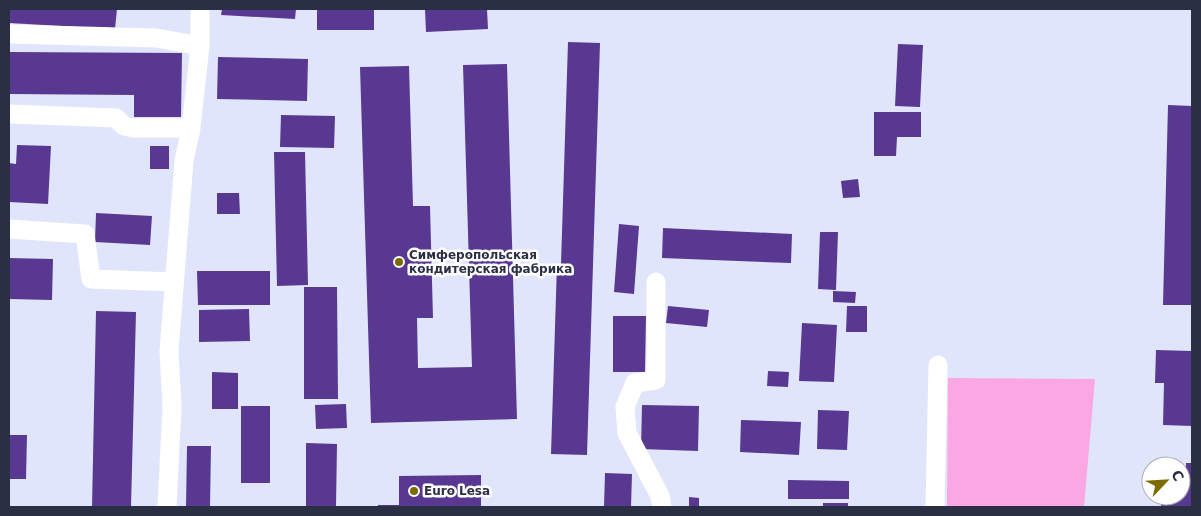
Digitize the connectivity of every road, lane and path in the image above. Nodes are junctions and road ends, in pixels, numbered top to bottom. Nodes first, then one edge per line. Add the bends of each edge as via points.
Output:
1 (200, 9) edge
2 (9, 34) edge
3 (200, 46) junction
4 (9, 114) edge
5 (191, 128) junction
6 (9, 229) edge
7 (174, 282) junction
8 (656, 282) dead end
9 (938, 365) dead end
10 (167, 507) edge
11 (662, 507) edge
12 (935, 507) edge

1 - 3 lane
2 - 3 lane via 157,38
3 - 5 lane
4 - 5 lane via 116,118 124,126 133,128
5 - 7 lane via 184,161
6 - 7 lane via 85,234 91,279
7 - 10 lane via 169,351 172,406
8 - 11 lane via 656,380 635,382 625,407 627,433 660,496
9 - 12 lane

